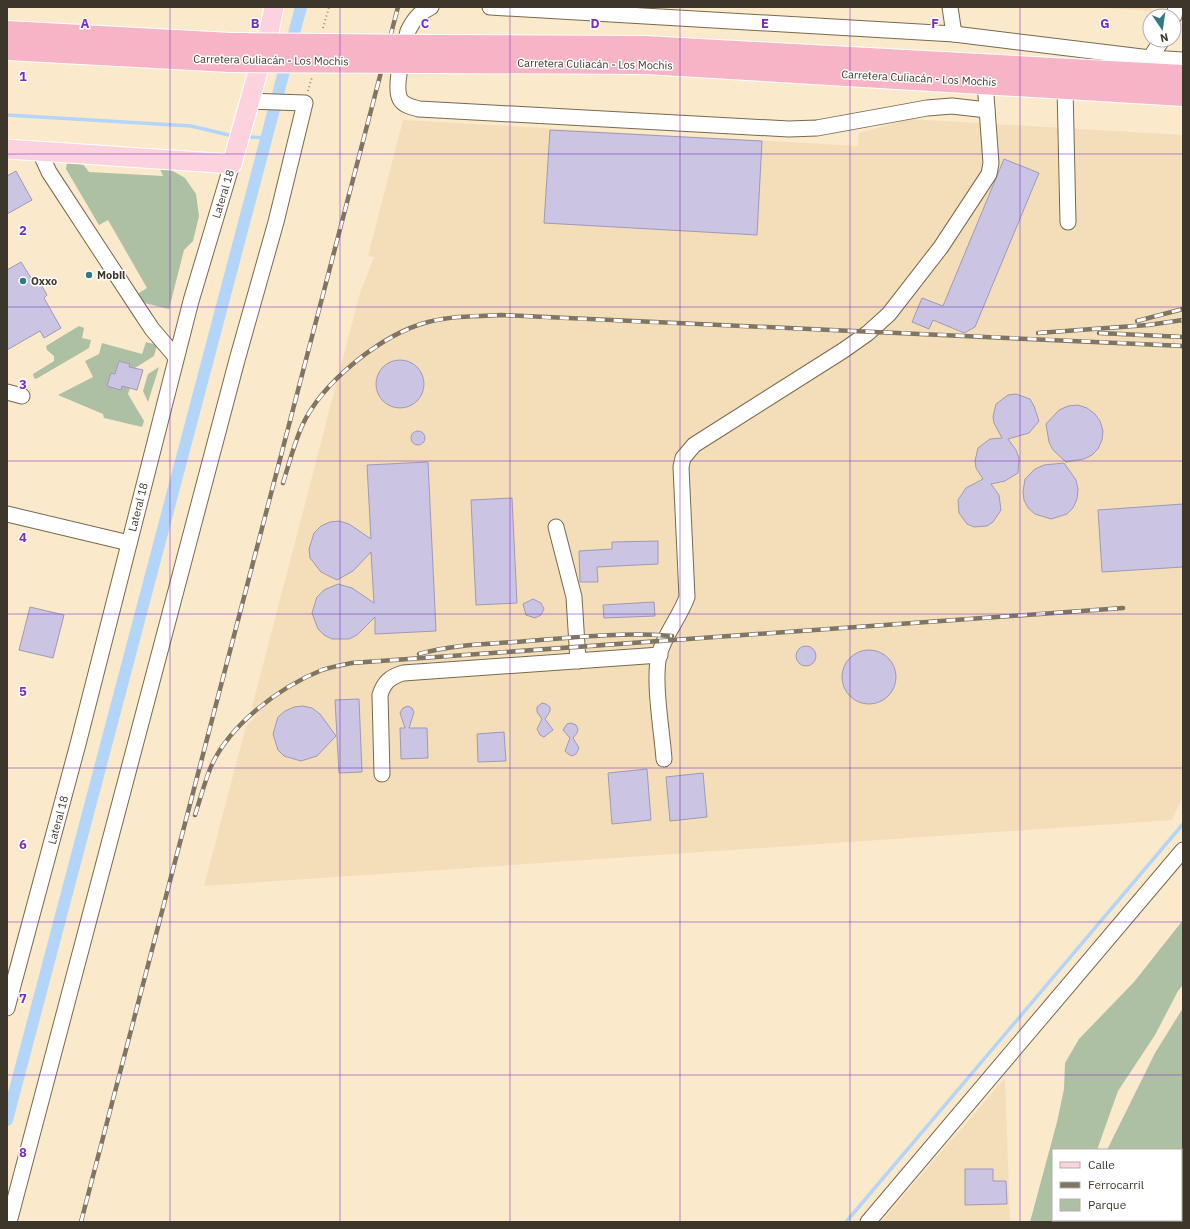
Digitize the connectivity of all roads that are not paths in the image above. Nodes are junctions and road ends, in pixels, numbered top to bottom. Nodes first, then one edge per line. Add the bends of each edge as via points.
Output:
1 (274, 7) edge
2 (431, 7) edge
3 (490, 7) edge
4 (952, 9) edge
5 (7, 32) edge
6 (954, 34) junction
7 (1157, 48) edge
8 (7, 49) edge
9 (230, 53) junction
10 (429, 54) junction
11 (1150, 58) junction
12 (1183, 60) edge
13 (1132, 73) junction
14 (1183, 76) edge
15 (985, 82) junction
16 (1065, 87) junction
17 (1183, 95) edge
18 (254, 101) junction
19 (987, 110) junction
20 (7, 149) edge
21 (39, 150) junction
22 (232, 164) junction
23 (1068, 222) dead end
24 (176, 357) junction
25 (7, 392) edge
26 (22, 396) dead end
27 (7, 514) edge
28 (556, 527) dead end
29 (129, 543) junction
30 (660, 655) junction
31 (578, 661) junction
32 (664, 759) dead end
33 (382, 774) dead end
34 (1183, 850) edge
35 (7, 1008) edge
36 (9, 1222) edge
37 (868, 1222) edge

1 - 18 main road, Lateral 18
2 - 19 street via 420,12 412,21 397,90 400,100 407,106 419,109 789,129 817,128 928,108 952,106
3 - 6 street
4 - 6 street
5 - 9 highway, Carretera Culiacán - Los Mochis
6 - 11 street
7 - 11 street
8 - 9 highway, Carretera Culiacán - Los Mochis
9 - 10 highway, Carretera Culiacán - Los Mochis, bridge
10 - 13 highway, Carretera Culiacán - Los Mochis via 645,47
10 - 15 highway, Carretera Culiacán - Los Mochis
11 - 12 street
11 - 13 street
13 - 14 highway, Carretera Culiacán - Los Mochis
15 - 16 highway, Carretera Culiacán - Los Mochis
15 - 19 street
16 - 17 highway, Carretera Culiacán - Los Mochis
16 - 23 street
18 - 22 main road, Lateral 18
18 - 36 street via 305,103 276,222
19 - 30 street via 991,163 989,174 941,247 889,314 844,350 688,450 683,458 686,597
20 - 21 main road
21 - 22 main road
21 - 24 street via 49,172 140,312
22 - 24 street, Lateral 18
24 - 29 street, Lateral 18
25 - 26 street
27 - 29 street
28 - 31 street via 574,597
29 - 35 street, Lateral 18
30 - 31 street
30 - 32 street via 657,674
31 - 33 street via 403,672 391,677 383,686 380,695
34 - 37 street

